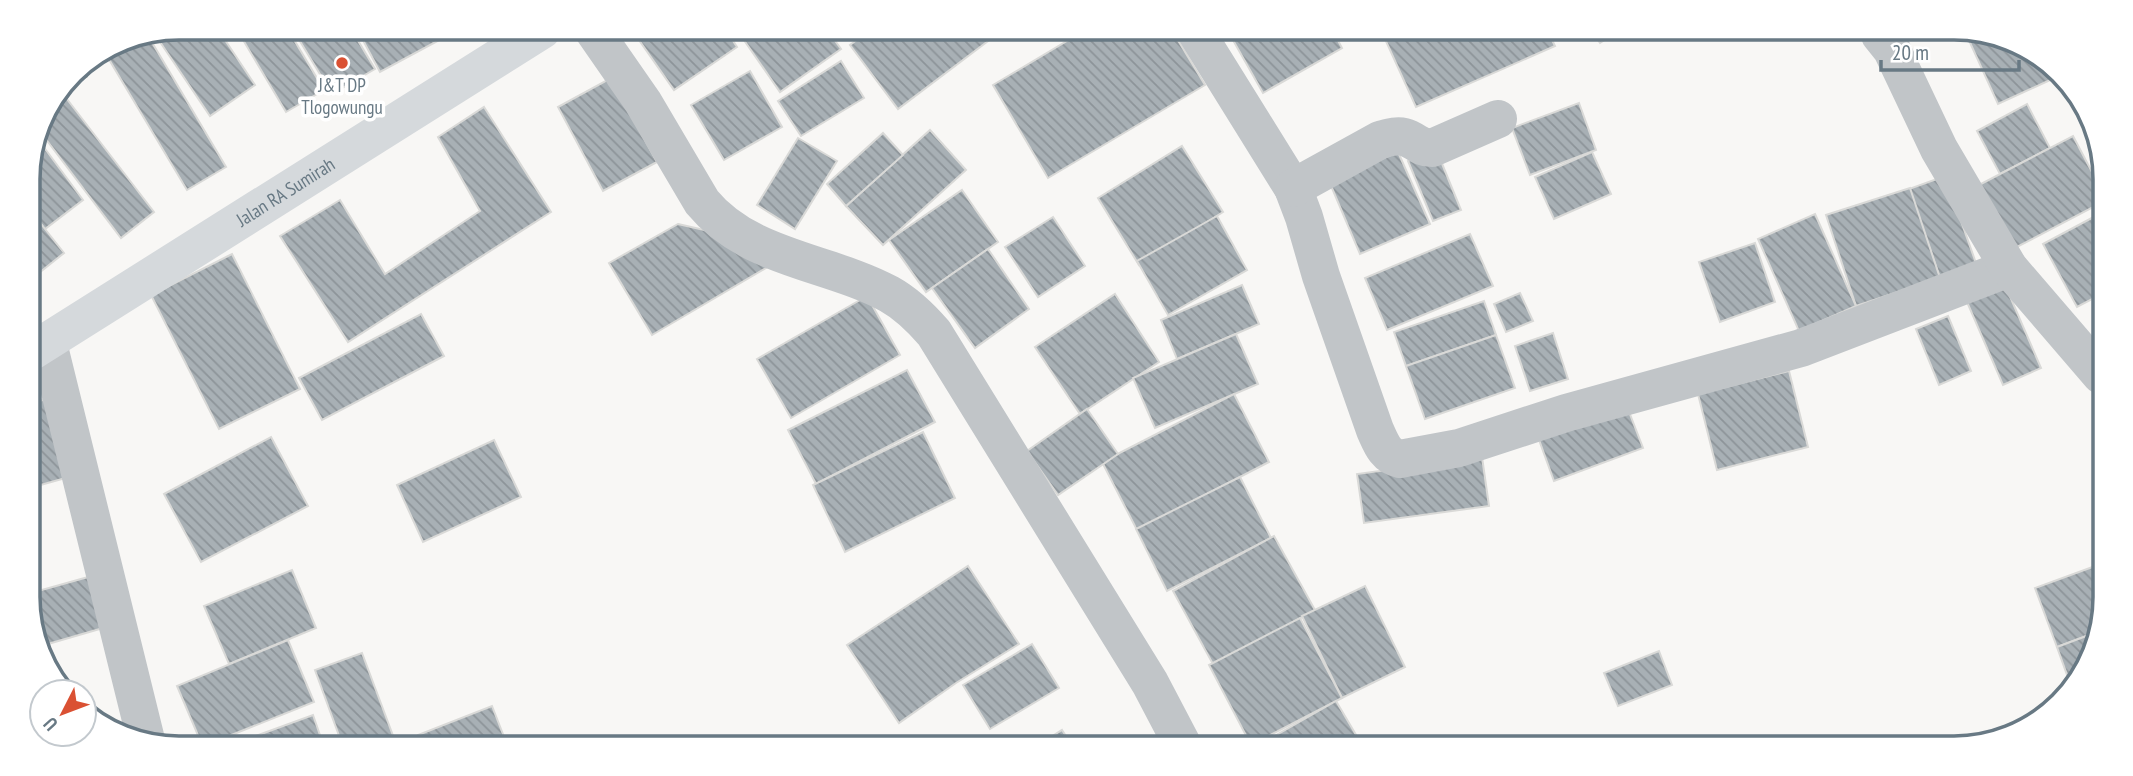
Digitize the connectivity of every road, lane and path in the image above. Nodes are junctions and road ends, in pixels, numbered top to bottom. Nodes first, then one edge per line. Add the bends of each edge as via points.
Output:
1 (526, 40) edge
2 (600, 40) edge
3 (1201, 40) edge
4 (1884, 40) edge
5 (1498, 119) dead end
6 (1293, 188) junction
7 (2009, 268) junction
8 (41, 346) edge
9 (41, 357) edge
10 (2093, 366) edge
11 (143, 730) edge
12 (1178, 735) edge

1 - 8 main road, Jalan RA Sumirah
2 - 12 street via 714,216 773,251 892,295 934,332 1150,683
3 - 6 street
4 - 7 street via 1939,149
5 - 6 street via 1432,148 1422,148 1406,137 1380,140
6 - 7 street via 1375,430 1384,450 1400,459 1459,448 1566,413 1801,348
7 - 10 street
9 - 11 street

